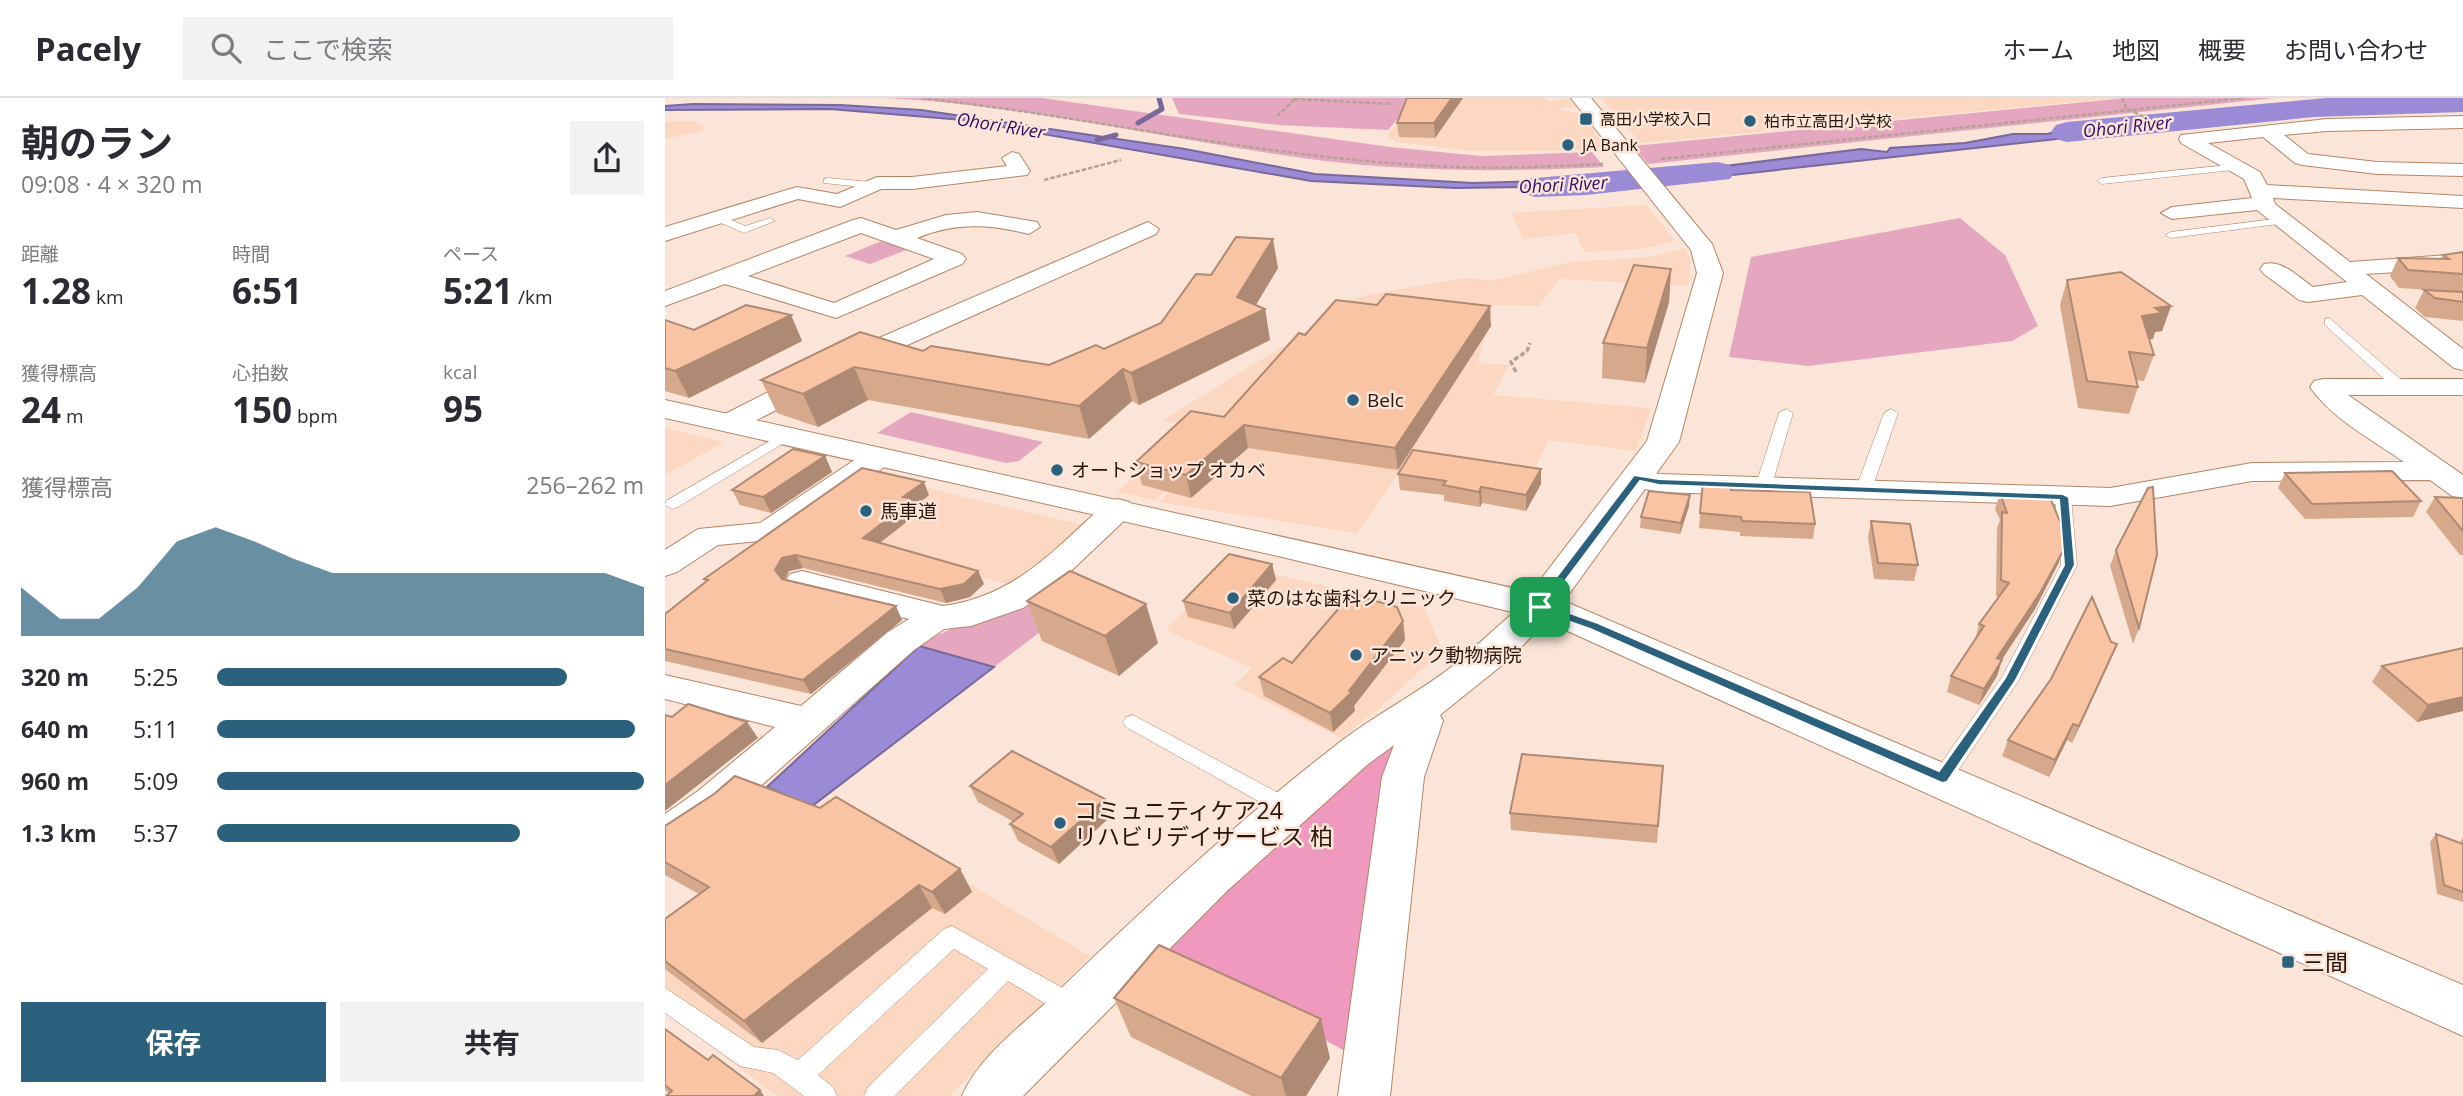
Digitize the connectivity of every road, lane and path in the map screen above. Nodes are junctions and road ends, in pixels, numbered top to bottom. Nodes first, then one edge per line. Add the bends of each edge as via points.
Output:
1 (921, 98) edge
2 (1581, 98) edge
3 (2122, 98) edge
4 (2245, 98) edge
5 (1295, 99) edge
6 (1392, 104) dead end
7 (2126, 108) junction
8 (1277, 116) dead end
9 (2399, 122) junction
10 (2463, 122) edge
11 (2267, 131) junction
12 (2178, 135) dead end
13 (2449, 152) edge
14 (1121, 160) dead end
15 (1610, 163) dead end
16 (1644, 163) junction
17 (1016, 164) joint
18 (2238, 167) junction
19 (2463, 170) edge
20 (828, 181) dead end
21 (2102, 181) dead end
22 (871, 185) junction
23 (2262, 197) junction
24 (2463, 202) edge
25 (718, 218) junction
26 (2282, 220) junction
27 (770, 221) dead end
28 (2171, 224) joint
29 (1028, 227) dead end
30 (1148, 229) dead end
31 (665, 234) edge
32 (896, 238) junction
33 (2463, 261) edge
34 (2272, 269) dead end
35 (2346, 270) junction
36 (726, 277) junction
37 (2374, 293) junction
38 (2421, 297) dead end
39 (665, 299) edge
40 (2329, 322) dead end
41 (1530, 343) dead end
42 (2463, 362) edge
43 (1516, 372) dead end
44 (2400, 386) junction
45 (2463, 387) edge
46 (666, 410) edge
47 (1786, 413) dead end
48 (1891, 413) dead end
49 (731, 422) junction
50 (787, 435) junction
51 (879, 457) junction
52 (2435, 471) junction
53 (1637, 478) junction
54 (1767, 486) junction
55 (1869, 489) junction
56 (2463, 489) edge
57 (2063, 497) junction
58 (672, 504) dead end
59 (1118, 509) junction
60 (665, 565) edge
61 (802, 582) edge
62 (1540, 607) junction
63 (934, 619) junction
64 (668, 687) dead end
65 (1418, 710) junction
66 (810, 722) junction
67 (1133, 722) dead end
68 (1942, 778) junction
69 (1290, 809) junction
70 (665, 837) edge
71 (1005, 968) junction
72 (665, 999) edge
73 (1073, 1007) junction
74 (2463, 1011) edge
75 (799, 1076) junction
76 (824, 1096) edge
77 (877, 1096) edge
78 (988, 1096) edge
79 (1364, 1096) edge

1 - 15 path via 1387,165 1526,169
2 - 16 street
3 - 7 path
4 - 7 path
5 - 6 path
5 - 8 path
7 - 12 path
7 - 16 path
9 - 10 street
9 - 11 street
9 - 13 street
11 - 18 street via 2188,139
11 - 19 street via 2302,159 2378,169
14 - 17 path via 1018,188 1026,178
16 - 53 street via 1660,194 1703,249 1710,273 1668,428
17 - 22 street
18 - 21 lane
18 - 23 street via 2253,176
20 - 22 lane
22 - 25 street via 840,201 797,193
23 - 24 street
23 - 26 street
23 - 28 street
25 - 27 lane via 744,230
25 - 31 street
26 - 28 lane
26 - 35 street
29 - 32 street via 985,217 954,218
30 - 49 street via 867,353
32 - 36 street via 861,225
32 - 36 street via 954,259 836,311
33 - 35 street
34 - 37 street via 2308,295
35 - 37 street
36 - 39 street
37 - 38 street
37 - 42 street
40 - 44 lane
41 - 43 path via 1527,351 1511,362
44 - 45 street
44 - 52 street via 2324,387
46 - 49 street
47 - 54 lane
48 - 55 lane via 1867,480
49 - 50 street
50 - 51 street
50 - 58 lane
51 - 59 street
51 - 60 street via 768,532 711,536
52 - 56 street
52 - 57 street via 2252,472 2139,494
53 - 54 street
53 - 62 street
54 - 55 street
55 - 57 street
57 - 68 lane via 2069,565 2010,680
59 - 62 street
59 - 63 street via 1038,583 1011,600 971,614
61 - 63 street via 929,612
62 - 65 street via 1509,640
62 - 68 street via 1594,626
63 - 66 street via 901,641
64 - 66 street
65 - 69 street via 1356,752
65 - 79 street via 1423,721 1403,777
66 - 70 street
67 - 69 lane
68 - 74 street
69 - 73 street via 1210,876
71 - 73 lane
71 - 75 lane via 952,936
71 - 77 lane
72 - 75 lane via 749,1058 778,1062
73 - 78 street
75 - 76 lane

